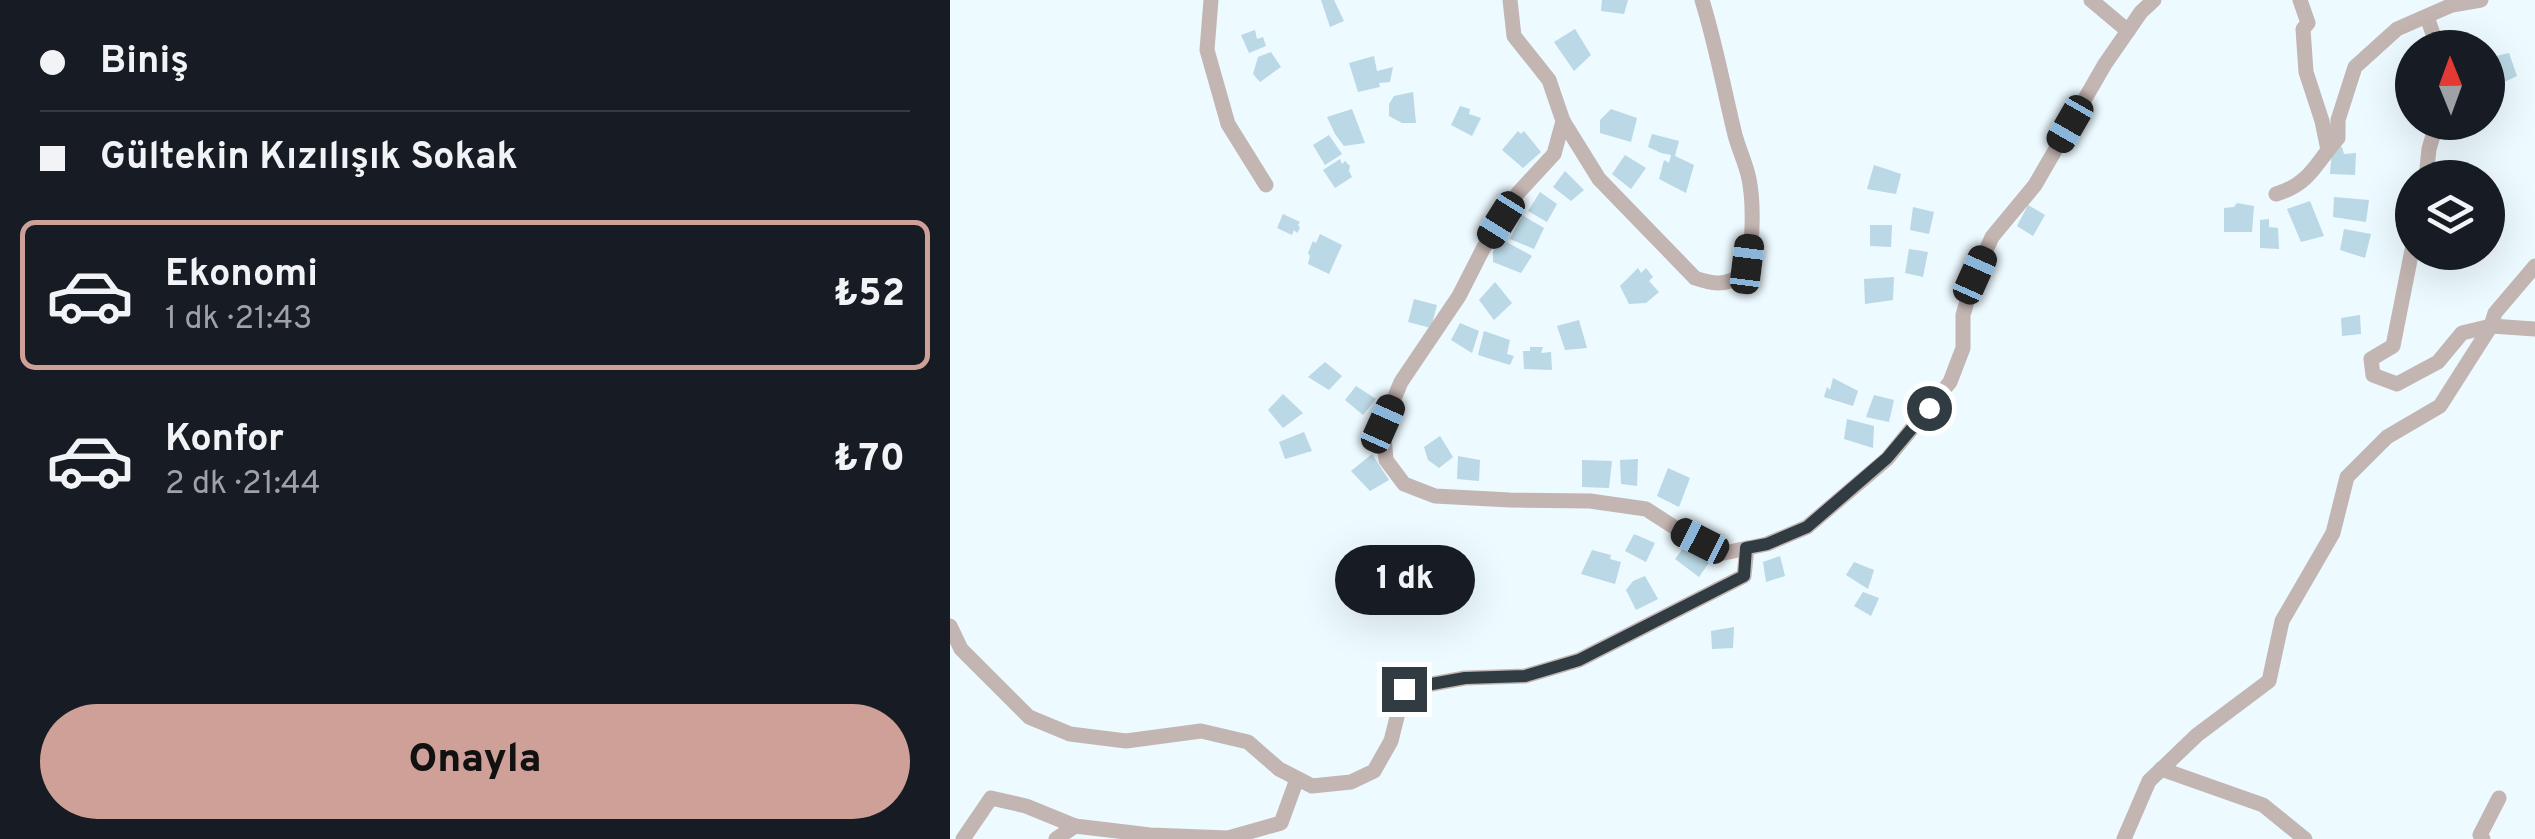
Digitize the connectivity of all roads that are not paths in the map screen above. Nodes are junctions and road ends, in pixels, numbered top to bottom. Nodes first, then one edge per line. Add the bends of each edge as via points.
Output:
1 (1211, 0) edge
2 (1510, 0) edge
3 (1702, 0) edge
4 (2091, 0) edge
5 (2154, 0) edge
6 (2300, 0) edge
7 (2318, 0) edge
8 (2481, 0) edge
9 (2427, 17) junction
10 (2308, 23) junction
11 (2432, 30) edge
12 (2128, 31) junction
13 (1563, 121) junction
14 (2328, 150) junction
15 (1266, 185) dead end
16 (2276, 194) dead end
17 (2535, 266) edge
18 (2408, 270) edge
19 (2491, 326) junction
20 (2535, 329) edge
21 (1746, 548) junction
22 (950, 626) edge
23 (2161, 768) junction
24 (1297, 778) junction
25 (2499, 798) dead end
26 (1075, 826) junction
27 (963, 839) edge
28 (1056, 839) edge
29 (2124, 839) edge
30 (2306, 839) edge
31 (2483, 839) edge

1 - 15 street via 1207,50 1228,124
2 - 13 street via 1514,36 1549,80
3 - 13 street via 1750,179 1752,224 1741,275 1713,284 1694,278 1599,179
4 - 12 street
5 - 12 street
6 - 10 street
7 - 10 street
8 - 9 street
9 - 11 street
9 - 14 street via 2398,29 2355,66 2338,138
10 - 14 street via 2306,72
12 - 21 street via 2035,185 1992,237 1975,275 1950,382 1887,458 1807,527
13 - 21 street via 1554,154 1518,193 1401,382 1383,424 1386,460 1404,484 1435,496 1646,509 1724,553
14 - 16 street via 2313,172
17 - 19 street
18 - 19 street via 2393,346 2371,360 2373,375 2397,384 2438,362 2462,333
19 - 20 street
19 - 23 street via 2440,406 2388,438 2347,477 2333,534 2282,621 2269,681
21 - 24 street via 1744,576 1579,660 1525,676 1404,689 1391,741 1374,771 1351,782 1312,786
22 - 24 street via 961,649 1029,716 1070,734 1126,741 1201,731 1248,742
23 - 29 street via 2148,780
23 - 30 street via 2262,805
24 - 26 street via 1281,822 1228,838
25 - 31 street
26 - 27 street via 991,798
26 - 28 street

